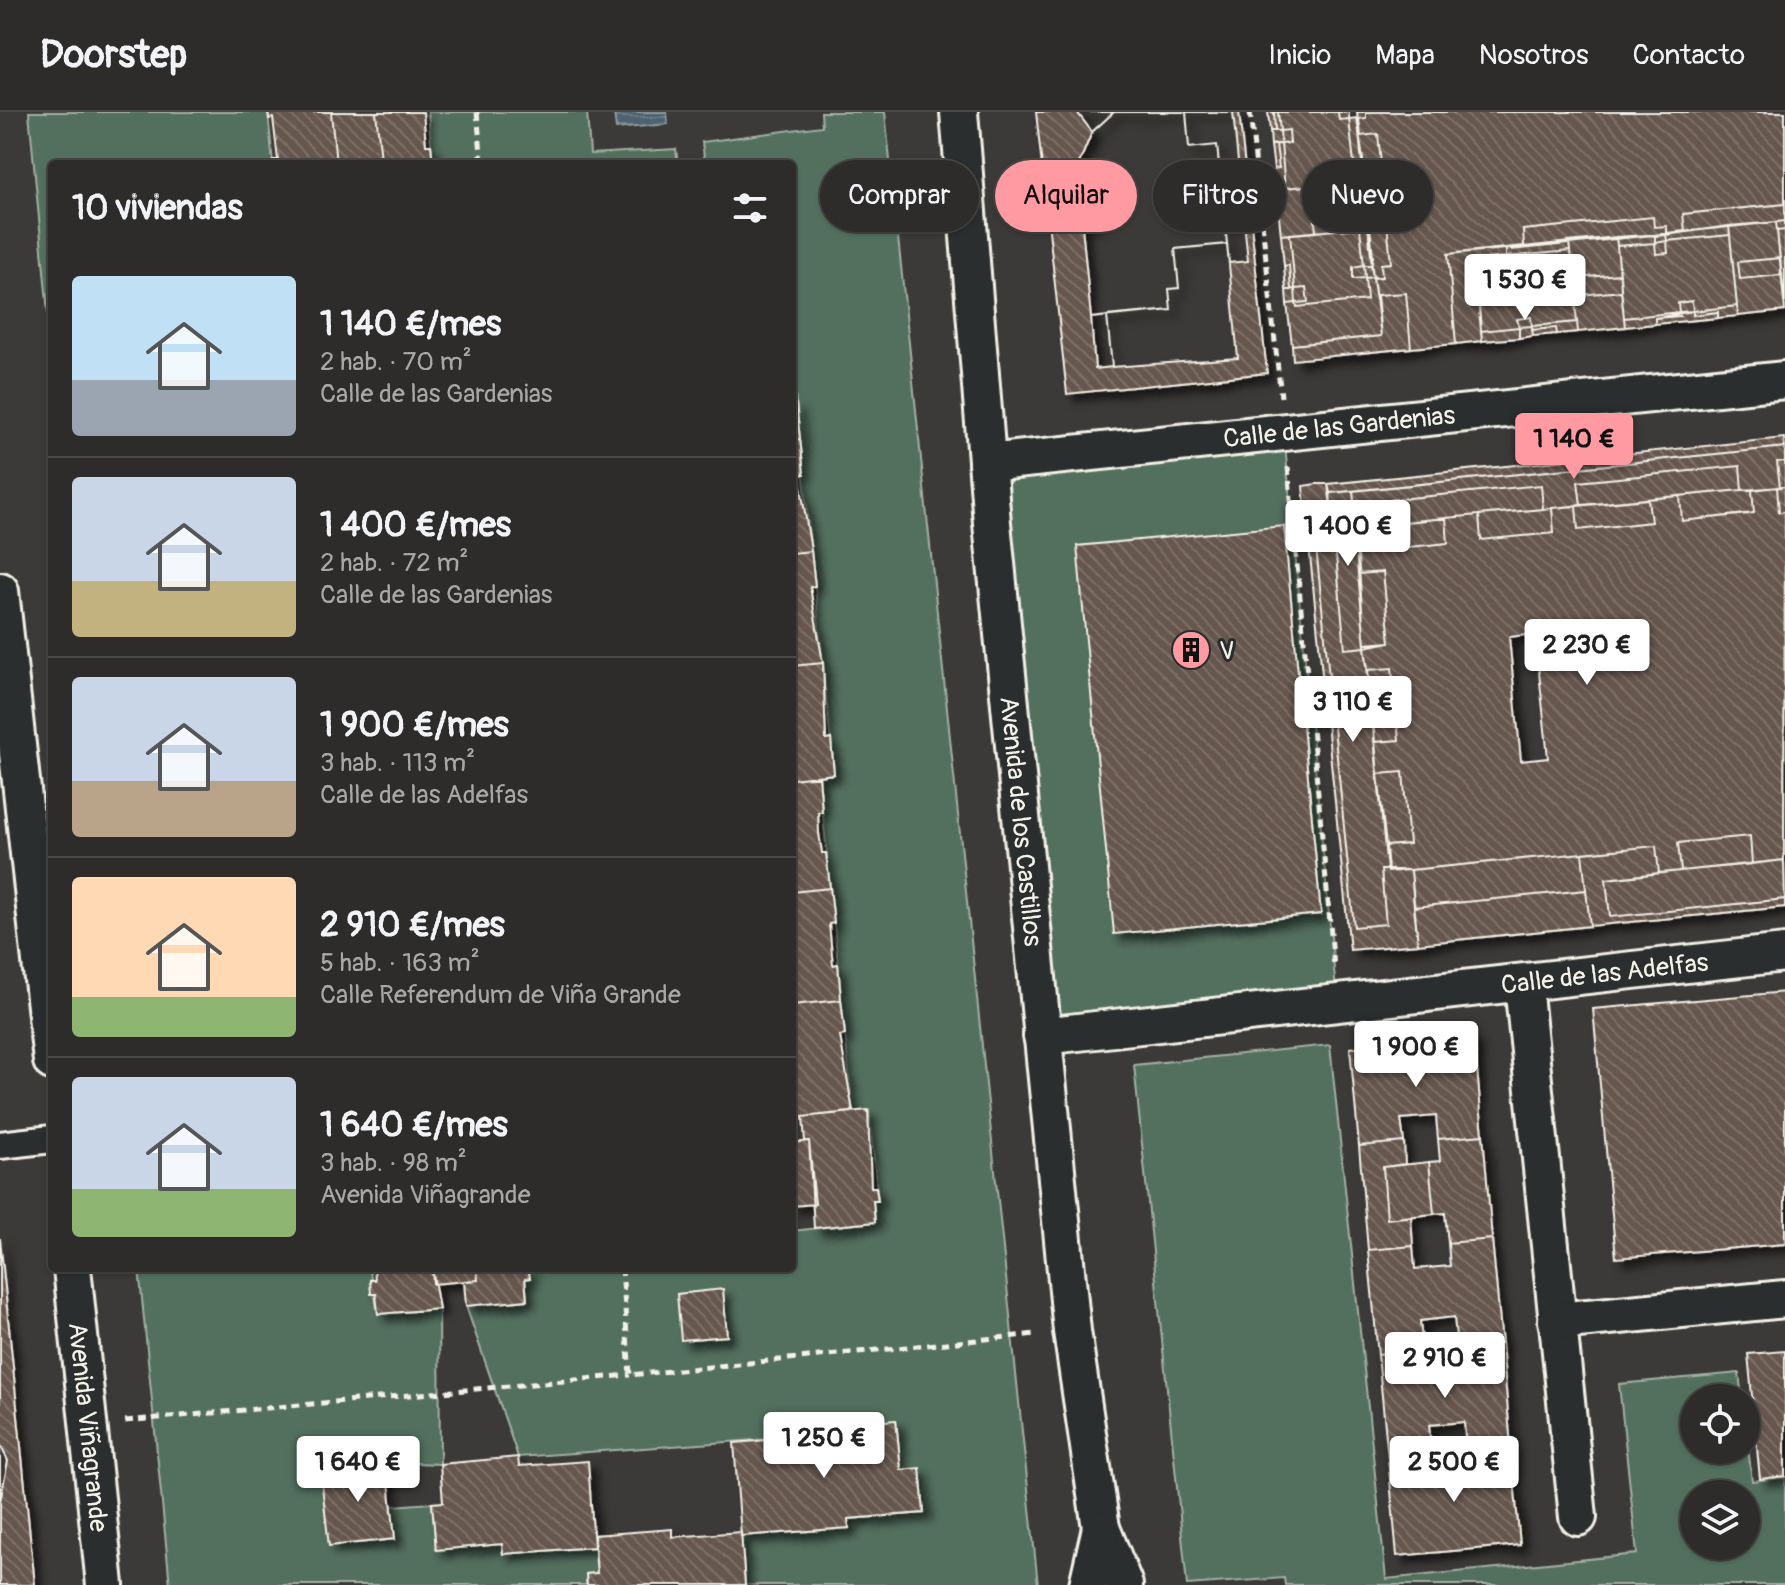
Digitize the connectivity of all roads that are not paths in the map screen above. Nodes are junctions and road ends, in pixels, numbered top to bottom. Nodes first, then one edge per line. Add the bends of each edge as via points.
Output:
1 (959, 112) edge
2 (1785, 380) edge
3 (987, 463) junction
4 (0, 591) edge
5 (1785, 953) edge
6 (1523, 984) junction
7 (48, 1025) edge
8 (1042, 1036) junction
9 (48, 1139) edge
10 (0, 1145) edge
11 (72, 1272) edge
12 (1785, 1299) edge
13 (1557, 1321) junction
14 (1578, 1517) dead end
15 (1101, 1528) junction
16 (105, 1585) edge
17 (1088, 1585) edge
18 (1124, 1585) edge

1 - 3 street, Avenida de los Castillos
2 - 3 street, Calle de las Gardenias
3 - 8 street, Avenida de los Castillos
4 - 7 street
5 - 6 street, Calle de las Adelfas
6 - 8 street, Calle de las Adelfas
6 - 13 street
8 - 15 street, Avenida de los Castillos via 1072,1331
9 - 10 street
11 - 16 street, Avenida Viñagrande
12 - 13 street
13 - 14 street
15 - 17 street, Avenida de los Castillos
15 - 18 street, Avenida de los Castillos

